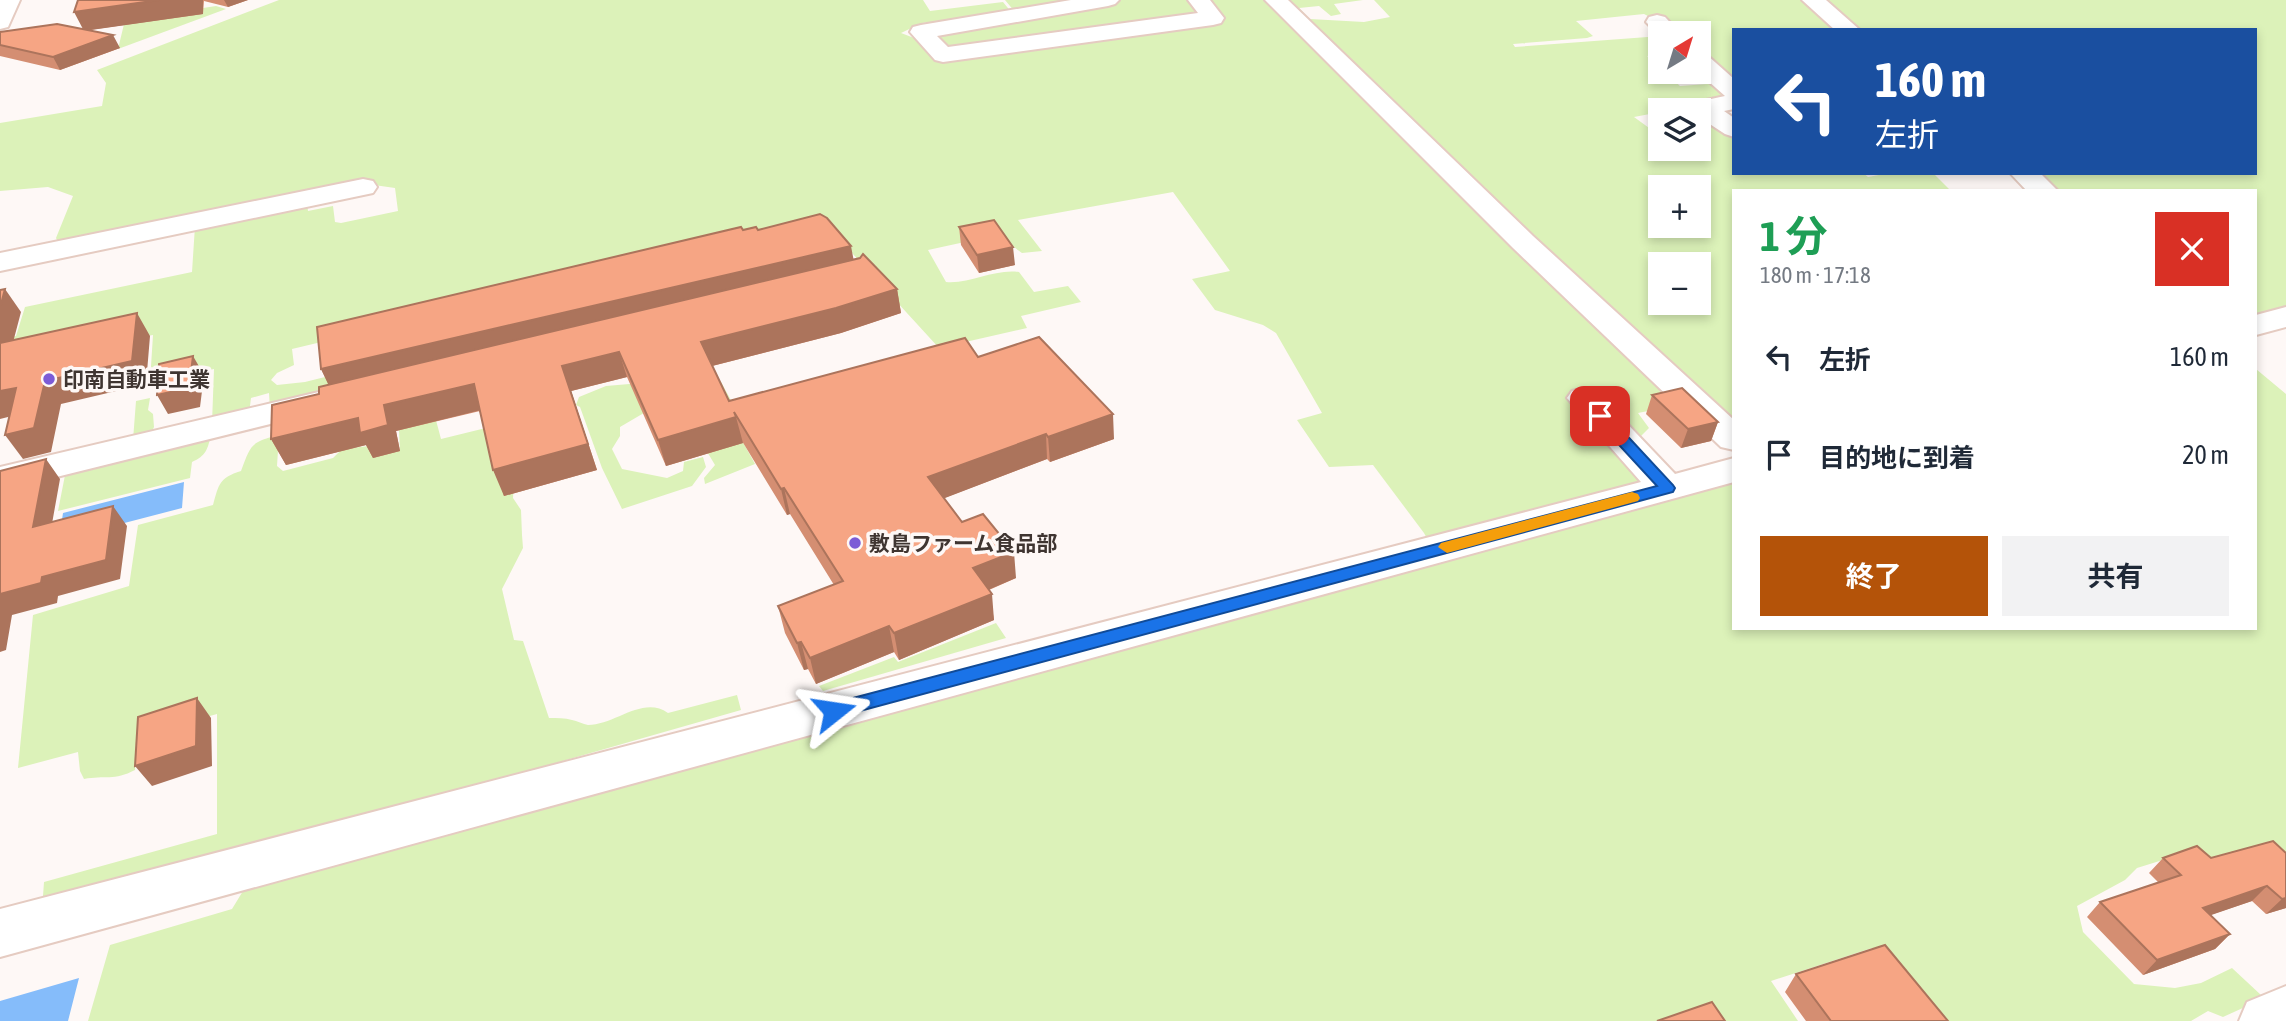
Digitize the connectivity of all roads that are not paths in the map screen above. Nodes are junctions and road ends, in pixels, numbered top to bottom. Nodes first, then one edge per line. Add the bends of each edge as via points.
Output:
1 (9, 0) edge
2 (1108, 0) edge
3 (1199, 0) edge
4 (1276, 0) edge
5 (1813, 0) edge
6 (0, 22) edge
7 (1847, 28) edge
8 (1712, 72) edge
9 (1732, 90) edge
10 (1732, 102) edge
11 (1732, 128) edge
12 (2025, 175) edge
13 (363, 187) dead end
14 (2043, 189) edge
15 (0, 262) edge
16 (2286, 317) edge
17 (2257, 325) edge
18 (352, 394) edge
19 (1584, 398) dead end
20 (1732, 437) edge
21 (1732, 471) edge
22 (0, 479) edge
23 (1667, 488) junction
24 (0, 933) edge
25 (2286, 1013) edge
26 (2267, 1021) edge

1 - 6 street
2 - 3 street via 921,32 943,55 1213,18
4 - 20 street via 1523,242
5 - 7 street
8 - 9 street
10 - 11 street via 1706,107
12 - 14 street
13 - 15 street
16 - 17 street
18 - 22 street
19 - 23 street
21 - 23 street
23 - 24 street
25 - 26 street

